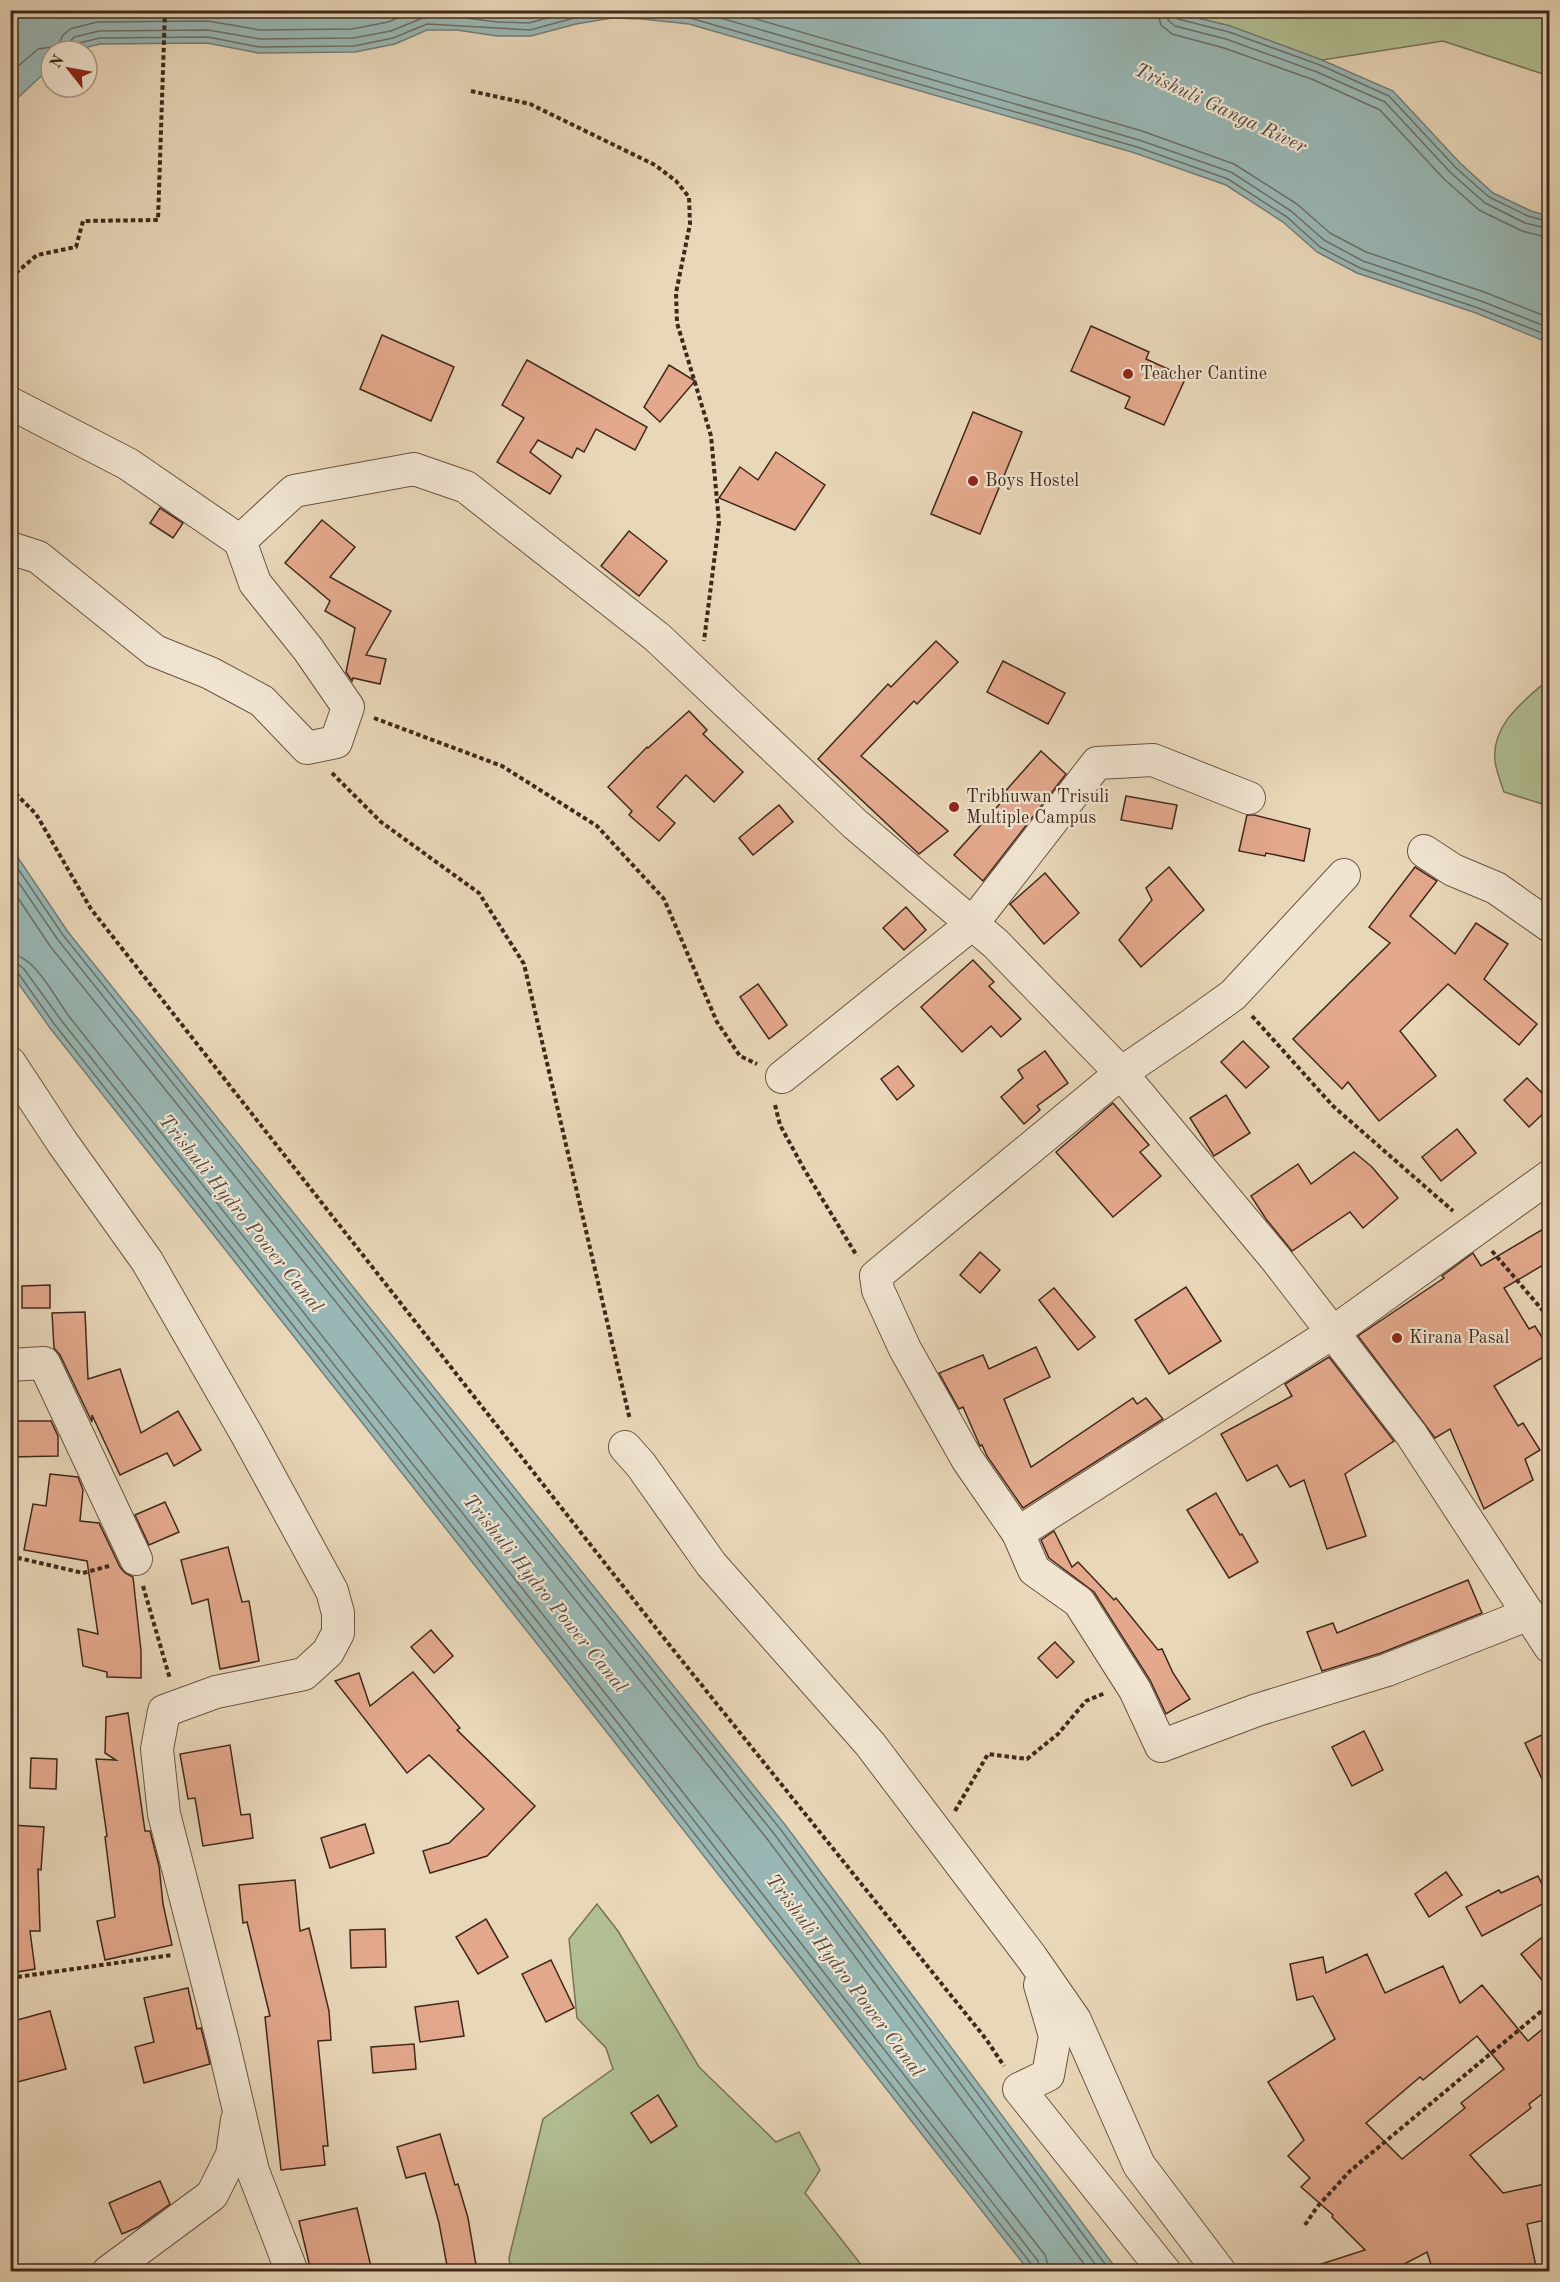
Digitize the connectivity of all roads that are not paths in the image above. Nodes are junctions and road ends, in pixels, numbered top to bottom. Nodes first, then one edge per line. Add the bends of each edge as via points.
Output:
1 (10, 404) edge
2 (10, 533) edge
3 (240, 541) junction
4 (24, 553) edge
5 (1249, 798) dead end
6 (1424, 851) dead end
7 (1344, 875) dead end
8 (972, 924) junction
9 (1550, 926) edge
10 (10, 1062) edge
11 (1120, 1073) junction
12 (778, 1089) road end
13 (1550, 1176) edge
14 (1332, 1332) junction
15 (10, 1365) edge
16 (633, 1456) road end
17 (1018, 1533) junction
18 (136, 1559) road end
19 (1529, 1614) junction
20 (1550, 1647) edge
21 (1032, 1958) junction
22 (239, 2110) junction
23 (108, 2271) edge
24 (292, 2271) edge
25 (1165, 2271) edge
26 (1220, 2271) edge

1 - 3 street via 128,464
2 - 4 street
3 - 4 street via 255,583 348,707 336,742 307,748 262,701 210,673 154,651
3 - 8 street via 294,491 414,469 466,487 657,637 855,824
5 - 8 street via 1153,760 1097,763
6 - 9 street via 1453,870 1496,888
7 - 11 street via 1233,995
8 - 11 street
8 - 12 street
10 - 22 street via 147,1261 332,1591 338,1613 338,1633 328,1652 304,1674 216,1692 164,1711 156,1749 164,1814
11 - 14 street
11 - 17 street via 876,1276 878,1290 911,1359 967,1458
13 - 14 street
14 - 17 street
14 - 19 street via 1411,1434
15 - 18 street via 44,1363
16 - 21 street via 711,1564 870,1744
17 - 19 street via 1034,1570 1079,1602 1135,1689 1161,1746 1257,1710 1387,1670
19 - 20 street
21 - 25 street via 1055,2036 1048,2075 1019,2089
21 - 26 street via 1075,2020 1139,2166
22 - 23 street via 232,2155 212,2195
22 - 24 street via 253,2171

